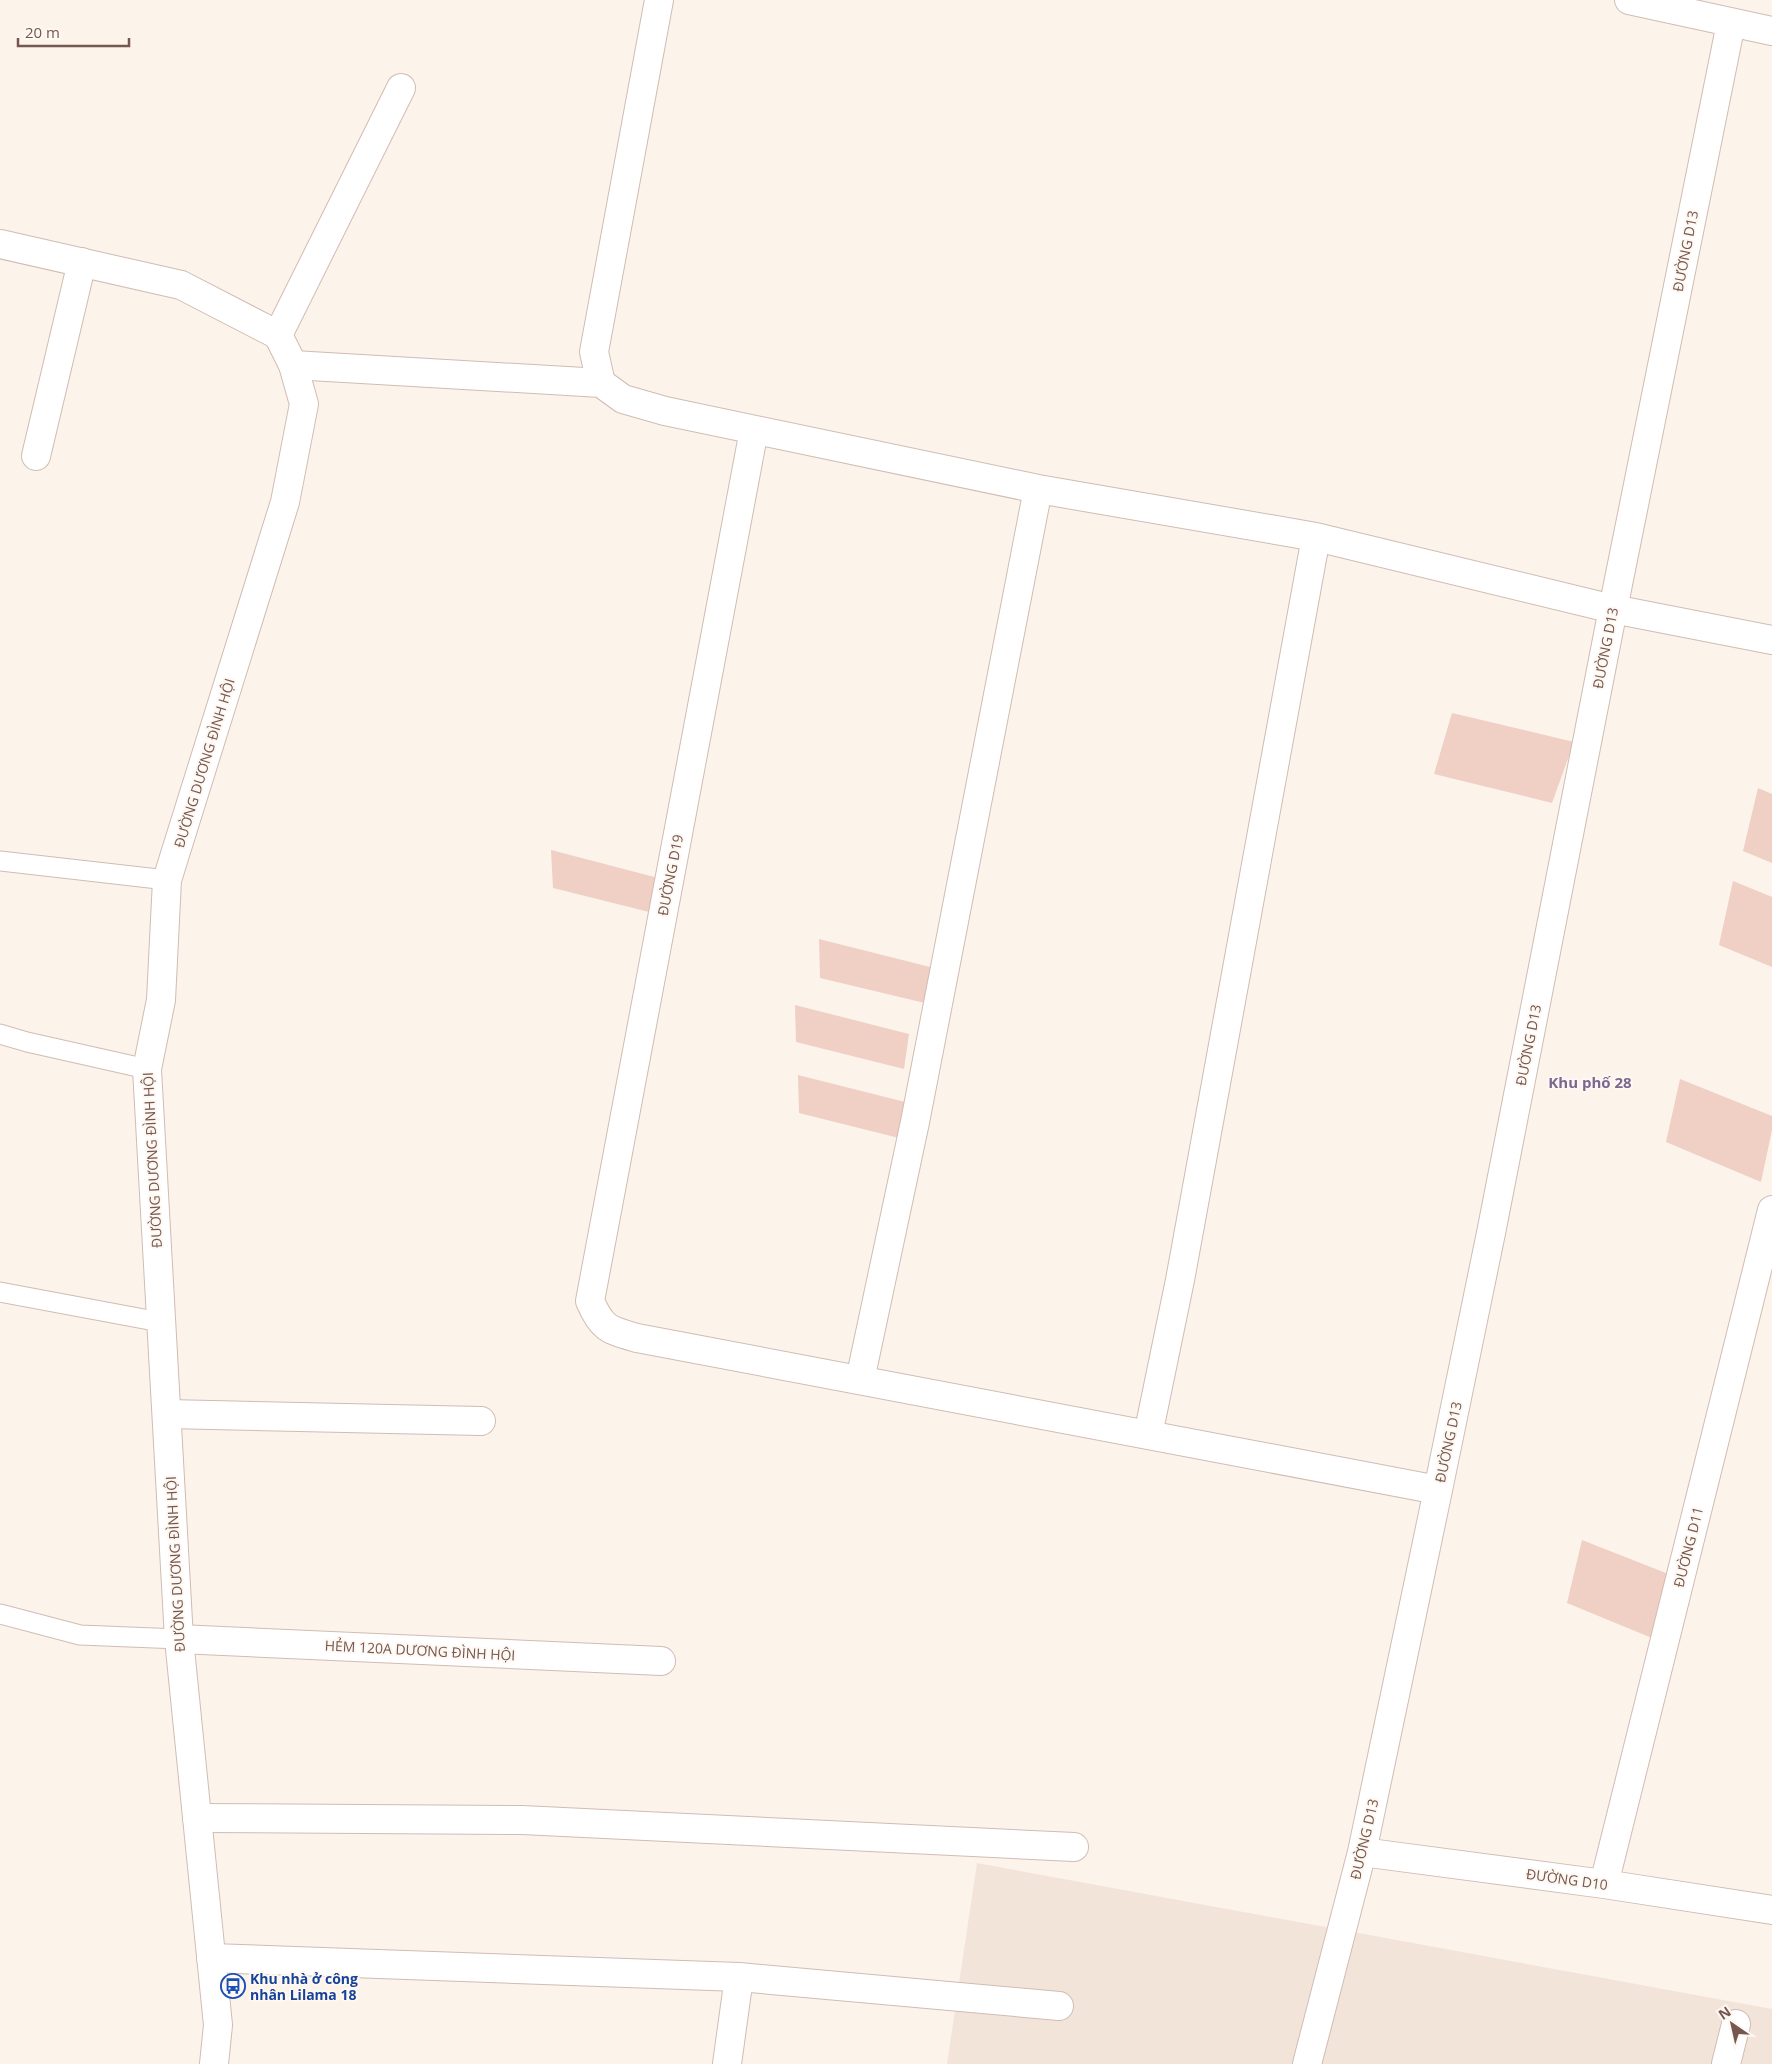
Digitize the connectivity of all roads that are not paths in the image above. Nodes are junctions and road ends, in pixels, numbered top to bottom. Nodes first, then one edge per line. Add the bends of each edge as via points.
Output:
1 (659, 0) edge
2 (1628, 0) edge
3 (1731, 23) junction
4 (1772, 30) edge
5 (402, 88) dead end
6 (0, 244) edge
7 (82, 262) junction
8 (278, 335) junction
9 (293, 365) junction
10 (601, 383) junction
11 (754, 430) junction
12 (36, 456) dead end
13 (1038, 489) junction
14 (1316, 537) junction
15 (1613, 609) junction
16 (1772, 640) edge
17 (0, 861) edge
18 (167, 880) junction
19 (0, 1034) edge
20 (147, 1069) junction
21 (1772, 1210) edge
22 (0, 1292) edge
23 (160, 1322) junction
24 (860, 1380) junction
25 (167, 1414) junction
26 (482, 1421) dead end
27 (1148, 1435) junction
28 (1438, 1490) junction
29 (0, 1614) edge
30 (179, 1639) junction
31 (661, 1661) dead end
32 (197, 1818) junction
33 (1074, 1848) dead end
34 (1362, 1852) junction
35 (1604, 1884) junction
36 (1772, 1910) edge
37 (211, 1958) junction
38 (739, 1977) junction
39 (1059, 2006) dead end
40 (1736, 2024) dead end
41 (214, 2064) edge
42 (727, 2064) edge
43 (1307, 2064) edge
44 (1726, 2064) edge

1 - 10 street via 594,352
2 - 3 street
3 - 4 street
3 - 15 street, ĐƯỜNG D13
5 - 8 street
6 - 7 street
7 - 8 street via 181,285
7 - 12 street
8 - 9 street, ĐƯỜNG DƯƠNG ĐÌNH HỘI
9 - 10 street
9 - 18 street, ĐƯỜNG DƯƠNG ĐÌNH HỘI via 304,404 285,502
10 - 11 street via 623,399
11 - 13 street
11 - 24 street, ĐƯỜNG D19 via 590,1300 598,1318 612,1331
13 - 14 street
13 - 24 street via 915,1122
14 - 15 street
14 - 27 street via 1180,1280
15 - 16 street
15 - 28 street, ĐƯỜNG D13
17 - 18 lane
18 - 20 street, ĐƯỜNG DƯƠNG ĐÌNH HỘI via 161,1000
19 - 20 lane
20 - 23 street, ĐƯỜNG DƯƠNG ĐÌNH HỘI
21 - 35 street, ĐƯỜNG D11
22 - 23 lane
23 - 25 street, ĐƯỜNG DƯƠNG ĐÌNH HỘI
24 - 27 street
25 - 26 street
25 - 30 street, ĐƯỜNG DƯƠNG ĐÌNH HỘI
27 - 28 street
28 - 34 street, ĐƯỜNG D13
29 - 30 lane via 80,1635
30 - 31 street, HẺM 120A DƯƠNG ĐÌNH HỘI
30 - 32 street, ĐƯỜNG DƯƠNG ĐÌNH HỘI
32 - 33 street via 522,1820
32 - 37 street, ĐƯỜNG DƯƠNG ĐÌNH HỘI
34 - 35 street, ĐƯỜNG D10
34 - 43 street, ĐƯỜNG D13
35 - 36 street, ĐƯỜNG D10
37 - 38 street
37 - 41 street, ĐƯỜNG DƯƠNG ĐÌNH HỘI via 218,2025
38 - 39 street
38 - 42 street
40 - 44 street

